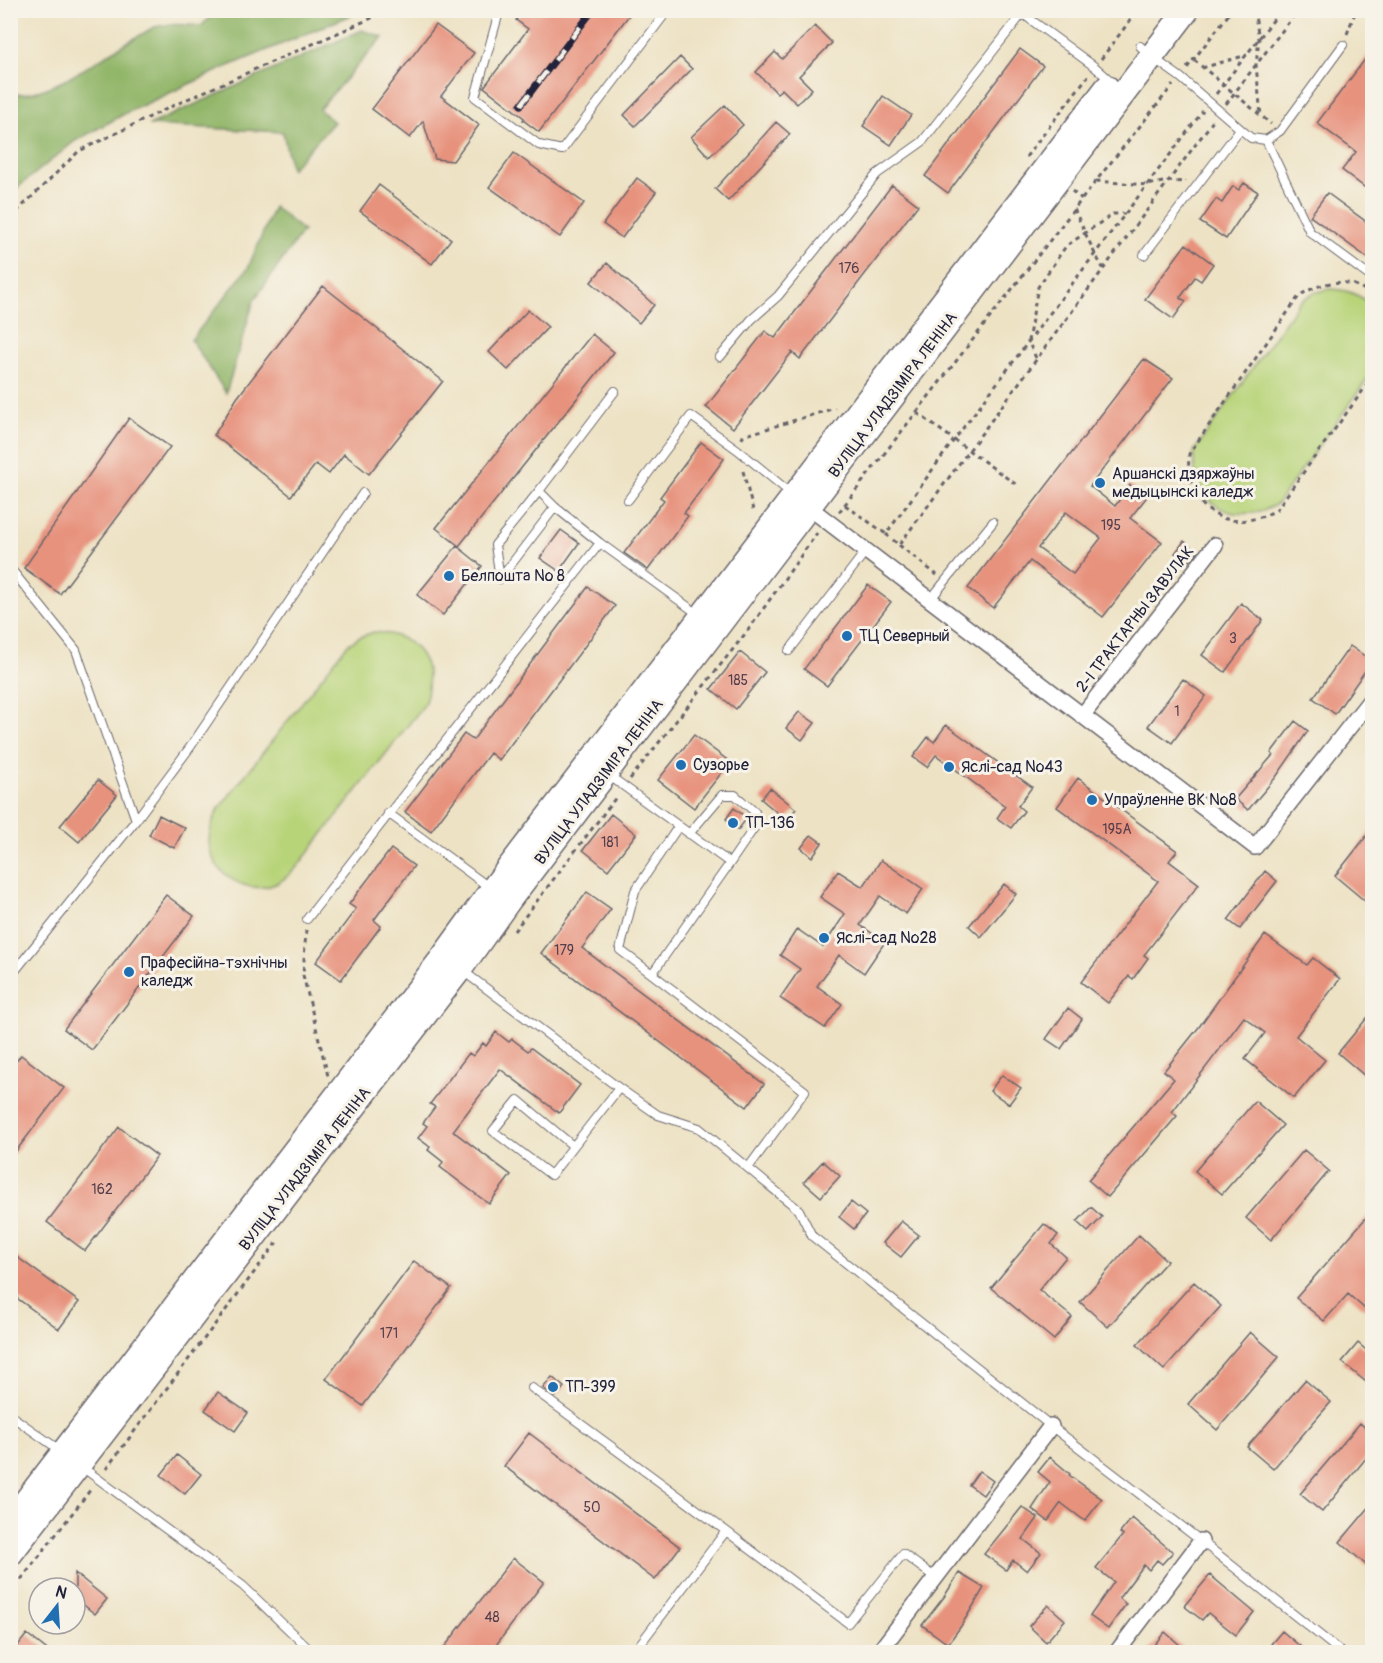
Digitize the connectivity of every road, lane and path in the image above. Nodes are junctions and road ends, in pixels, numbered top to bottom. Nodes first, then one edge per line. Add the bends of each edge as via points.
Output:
1 (390, 10) edge
2 (502, 10) edge
3 (668, 10) edge
4 (1167, 10) edge
5 (1187, 10) edge
6 (1232, 10) edge
7 (1254, 10) edge
8 (1281, 10) edge
9 (1298, 10) edge
10 (1356, 10) edge
11 (1019, 12) edge
12 (1259, 39) junction
13 (1343, 45) joint
14 (1146, 52) junction
15 (1247, 54) junction
16 (1194, 60) junction
17 (1256, 65) junction
18 (1202, 68) junction
19 (1180, 77) junction
20 (1224, 85) junction
21 (1119, 87) junction
22 (1234, 93) junction
23 (1209, 103) junction
24 (1220, 112) junction
25 (1261, 116) junction
26 (1240, 129) junction
27 (1280, 131) junction
28 (1266, 140) junction
29 (1096, 181) junction
30 (1168, 181) junction
31 (1199, 183) junction
32 (1147, 185) junction
33 (1074, 209) junction
34 (1125, 214) junction
35 (10, 218) edge
36 (1086, 233) junction
37 (1095, 254) junction
38 (1144, 255) dead end
39 (1103, 268) junction
40 (1372, 278) edge
41 (1372, 296) edge
42 (1029, 341) junction
43 (720, 357) dead end
44 (1036, 358) junction
45 (1372, 378) edge
46 (615, 391) dead end
47 (841, 406) dead end
48 (917, 413) junction
49 (954, 440) junction
50 (968, 449) junction
51 (738, 450) junction
52 (1018, 486) dead end
53 (539, 491) junction
54 (363, 493) dead end
55 (628, 500) dead end
56 (801, 502) junction
57 (845, 505) junction
58 (555, 507) junction
59 (755, 516) dead end
60 (836, 516) dead end
61 (993, 522) dead end
62 (818, 532) dead end
63 (886, 534) junction
64 (600, 543) junction
65 (899, 545) junction
66 (1215, 545) dead end
67 (865, 552) junction
68 (10, 568) edge
69 (945, 582) junction
70 (930, 600) junction
71 (701, 617) junction
72 (789, 651) dead end
73 (1372, 698) edge
74 (1082, 716) junction
75 (615, 779) junction
76 (388, 813) junction
77 (136, 820) junction
78 (678, 827) junction
79 (689, 834) junction
80 (730, 863) junction
81 (501, 895) junction
82 (307, 919) joint
83 (511, 935) dead end
84 (452, 963) junction
85 (652, 974) junction
86 (10, 977) edge
87 (328, 1078) dead end
88 (619, 1089) junction
89 (573, 1146) junction
90 (748, 1168) junction
91 (202, 1342) dead end
92 (532, 1388) dead end
93 (10, 1415) edge
94 (1051, 1426) junction
95 (71, 1459) junction
96 (98, 1479) junction
97 (10, 1522) edge
98 (726, 1531) junction
99 (1201, 1541) junction
100 (10, 1554) edge
101 (936, 1578) junction
102 (10, 1594) edge
103 (312, 1653) edge
104 (634, 1653) edge
105 (879, 1653) edge
106 (1117, 1653) edge
107 (1341, 1653) edge

1 - 35 path via 78,151
2 - 3 lane via 475,98 539,145 562,150
4 - 14 main road, ВУЛІЦА УЛАДЗІМІРА ЛЕНІНА
5 - 14 main road, ВУЛІЦА УЛАДЗІМІРА ЛЕНІНА
6 - 16 path
7 - 12 path
8 - 12 path
9 - 17 path
10 - 13 path
11 - 21 lane
11 - 43 lane via 922,142 877,174 778,296 751,320
12 - 15 path
12 - 17 path
13 - 27 lane
14 - 19 lane
14 - 21 main road, ВУЛІЦА УЛАДЗІМІРА ЛЕНІНА
15 - 18 path
15 - 20 path
16 - 18 path
16 - 19 path
17 - 22 path
17 - 25 path
18 - 20 path
19 - 23 lane
19 - 29 path
20 - 22 path
20 - 23 path
21 - 56 main road, ВУЛІЦА УЛАДЗІМІРА ЛЕНІНА
22 - 24 path
22 - 25 path
23 - 24 lane
23 - 32 path
24 - 26 lane
24 - 30 path
25 - 27 path
26 - 28 lane via 1251,138
26 - 31 lane
27 - 28 lane
28 - 40 lane via 1310,232
29 - 32 path
29 - 33 path
30 - 31 path
30 - 32 path
30 - 39 path
31 - 38 lane
32 - 34 path
33 - 36 path
33 - 48 path
34 - 36 path via 1113,214
34 - 37 path
36 - 37 path
36 - 42 path via 1066,246 1038,287
37 - 39 path
37 - 42 path
39 - 44 path
41 - 45 path via 1351,284 1333,282 1315,286 1299,296 1189,454 1187,471 1200,502 1213,513 1236,521 1262,518 1276,510
42 - 44 path
42 - 49 path
44 - 50 path
46 - 53 lane
47 - 51 path via 743,436
48 - 49 path
48 - 57 path
49 - 50 path
49 - 63 path
50 - 52 path
50 - 65 path
51 - 55 lane via 691,416
51 - 56 lane
51 - 59 path
53 - 58 lane
53 - 58 lane via 495,545 500,579
54 - 77 lane
56 - 67 street
56 - 71 main road, ВУЛІЦА УЛАДЗІМІРА ЛЕНІНА
56 - 75 main road, ВУЛІЦА УЛАДЗІМІРА ЛЕНІНА
57 - 60 path
57 - 63 path
58 - 64 lane
61 - 69 lane
62 - 75 path via 749,629
63 - 65 path
64 - 71 lane
64 - 76 lane
65 - 69 path
66 - 74 street, 2-І ТРАКТАРНЫ ЗАВУЛАК
67 - 70 street
67 - 72 lane
68 - 77 lane via 76,650
69 - 70 lane
70 - 74 street
71 - 81 main road, ВУЛІЦА УЛАДЗІМІРА ЛЕНІНА
73 - 74 street via 1255,847
75 - 78 lane
75 - 81 main road, ВУЛІЦА УЛАДЗІМІРА ЛЕНІНА
75 - 83 path
76 - 81 lane
76 - 82 lane
77 - 86 lane
78 - 79 lane
78 - 85 lane via 635,891 620,950
79 - 80 lane
79 - 80 lane via 722,795 735,795 755,812 756,825
80 - 85 lane
81 - 84 main road, ВУЛІЦА УЛАДЗІМІРА ЛЕНІНА
82 - 87 path via 303,975
84 - 88 lane
84 - 95 main road, ВУЛІЦА УЛАДЗІМІРА ЛЕНІНА
85 - 90 lane via 805,1091
88 - 89 lane
88 - 90 lane via 658,1115 699,1128
89 - 89 lane via 551,1175 493,1131 518,1100
90 - 94 lane via 799,1210 812,1236
91 - 96 path
92 - 98 lane
93 - 95 lane
94 - 99 lane
94 - 101 street
95 - 96 lane
95 - 97 main road, ВУЛІЦА УЛАДЗІМІРА ЛЕНІНА
95 - 100 main road, ВУЛІЦА УЛАДЗІМІРА ЛЕНІНА
96 - 102 path
96 - 103 lane via 243,1586
98 - 101 lane via 849,1623 903,1554
98 - 104 lane
99 - 106 street
99 - 107 lane
101 - 105 street

